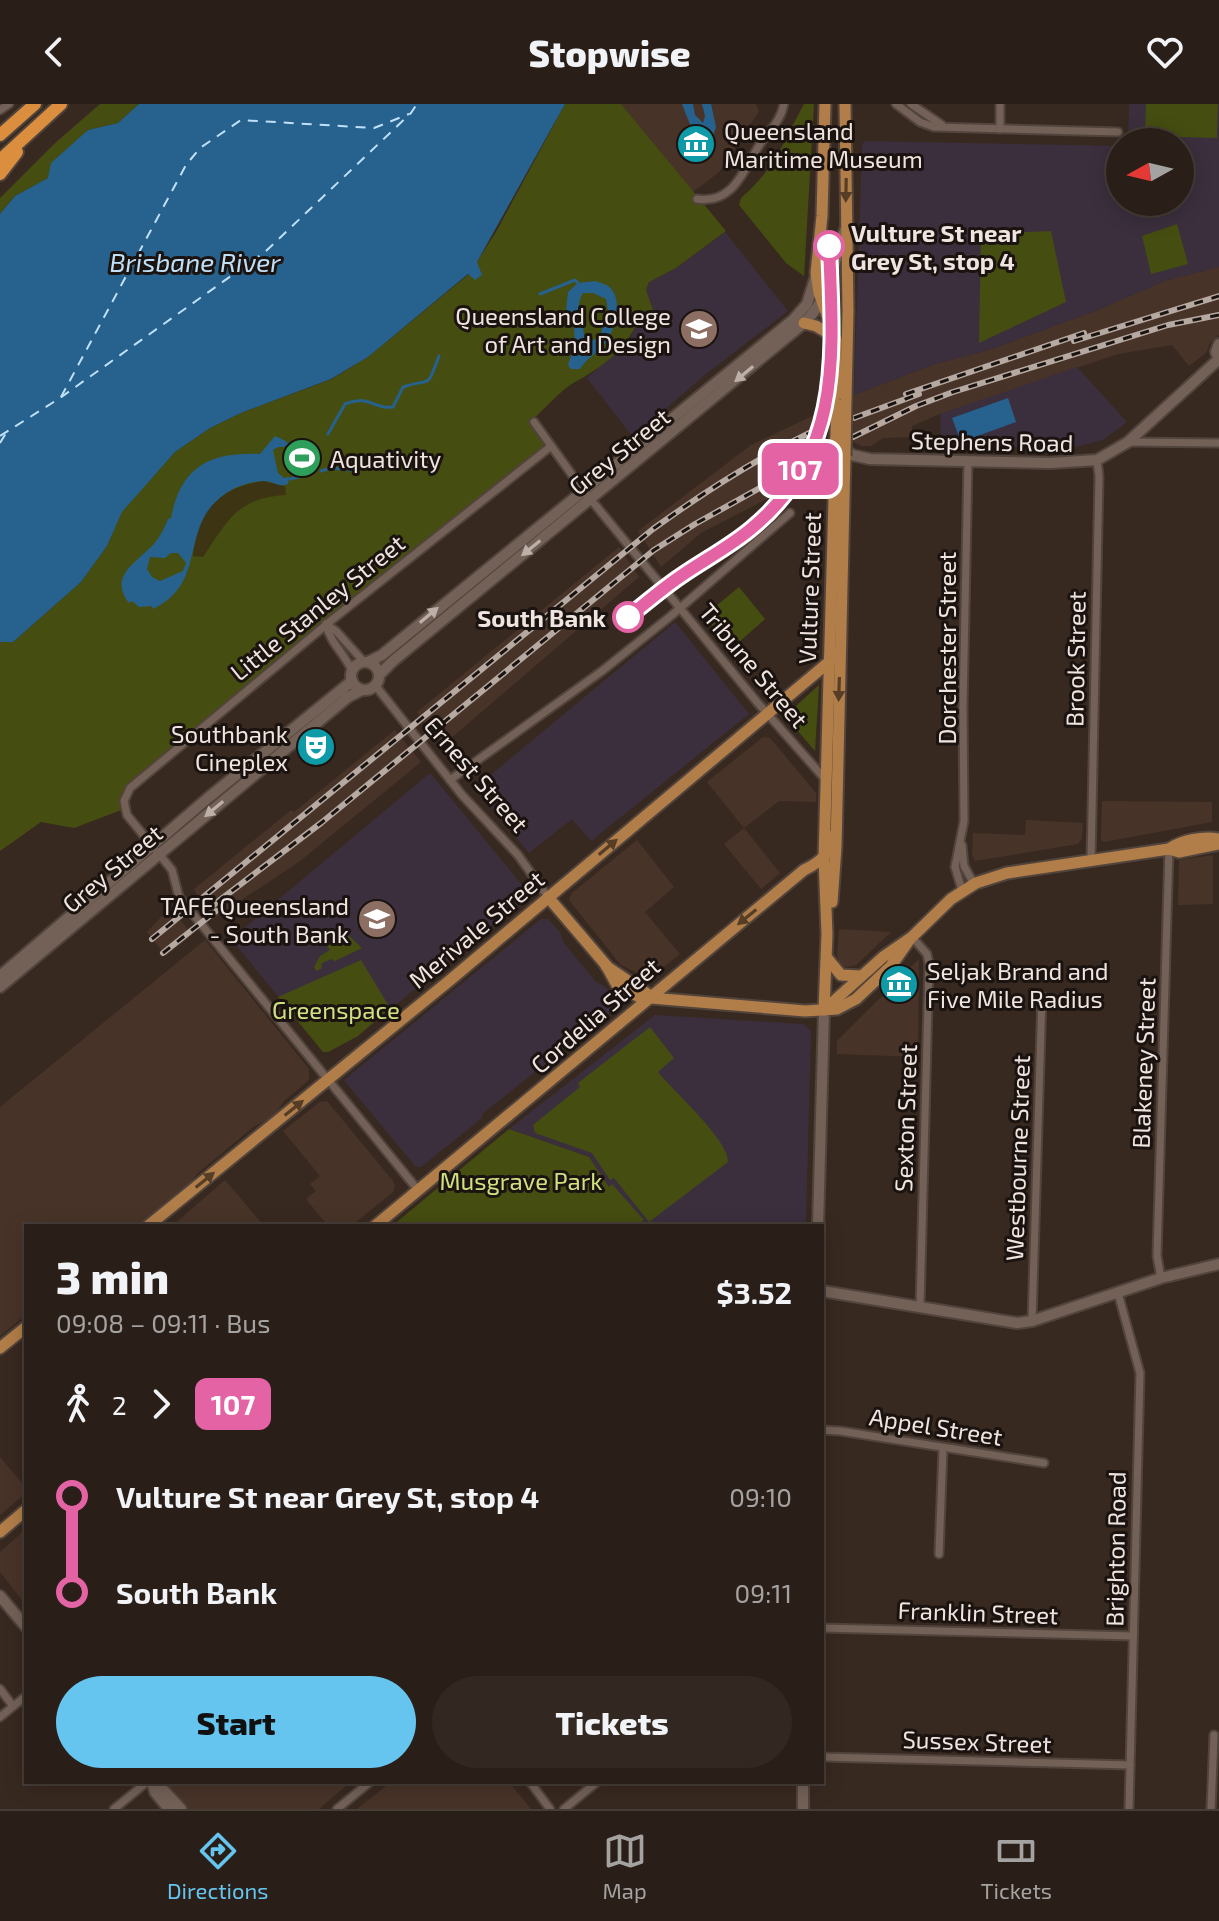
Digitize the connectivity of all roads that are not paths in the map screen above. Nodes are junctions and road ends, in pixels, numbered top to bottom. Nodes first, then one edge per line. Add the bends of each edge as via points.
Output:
1 (9, 104) edge
2 (35, 104) edge
3 (61, 104) edge
4 (784, 104) edge
5 (825, 104) edge
6 (845, 104) edge
7 (896, 104) edge
8 (911, 104) edge
9 (1000, 104) edge
10 (0, 110) edge
11 (38, 124) junction
12 (947, 128) junction
13 (1000, 129) junction
14 (1106, 132) edge
15 (0, 135) edge
16 (0, 160) edge
17 (0, 174) edge
18 (697, 199) dead end
19 (845, 230) junction
20 (816, 276) junction
21 (822, 303) junction
22 (804, 323) junction
23 (835, 337) junction
24 (1219, 344) edge
25 (1219, 359) edge
26 (841, 402) junction
27 (534, 422) dead end
28 (1128, 442) junction
29 (1219, 443) edge
30 (550, 447) junction
31 (844, 455) junction
32 (870, 459) junction
33 (1097, 460) junction
34 (968, 461) junction
35 (845, 471) junction
36 (583, 490) junction
37 (591, 499) junction
38 (790, 513) dead end
39 (680, 608) junction
40 (326, 624) junction
41 (366, 662) junction
42 (829, 662) junction
43 (352, 676) junction
44 (377, 680) junction
45 (362, 690) junction
46 (768, 714) junction
47 (450, 780) junction
48 (827, 781) junction
49 (835, 834) junction
50 (962, 835) junction
51 (1219, 841) edge
52 (1169, 849) junction
53 (156, 850) junction
54 (824, 858) junction
55 (1091, 860) junction
56 (802, 872) junction
57 (826, 887) junction
58 (968, 887) junction
59 (548, 897) junction
60 (827, 934) junction
61 (912, 937) junction
62 (827, 958) junction
63 (0, 976) edge
64 (862, 976) junction
65 (0, 987) edge
66 (1042, 996) dead end
67 (652, 997) junction
68 (824, 1010) junction
69 (327, 1080) junction
70 (418, 1190) junction
71 (150, 1224) edge
72 (377, 1224) edge
73 (818, 1224) edge
74 (1219, 1264) edge
75 (1161, 1278) junction
76 (824, 1291) edge
77 (1118, 1293) junction
78 (920, 1307) junction
79 (1032, 1321) junction
80 (24, 1329) edge
81 (0, 1348) edge
82 (824, 1430) edge
83 (943, 1448) junction
84 (1044, 1463) dead end
85 (24, 1512) edge
86 (0, 1532) edge
87 (939, 1554) dead end
88 (0, 1596) edge
89 (24, 1625) edge
90 (824, 1628) edge
91 (1133, 1636) junction
92 (0, 1689) edge
93 (24, 1698) edge
94 (13, 1706) junction
95 (0, 1717) edge
96 (1214, 1735) dead end
97 (824, 1757) edge
98 (1130, 1765) junction
99 (149, 1784) edge
100 (153, 1784) edge
101 (154, 1784) edge
102 (368, 1784) edge
103 (531, 1784) edge
104 (595, 1784) edge
105 (803, 1784) edge
106 (114, 1809) edge
107 (169, 1809) edge
108 (181, 1809) edge
109 (337, 1809) edge
110 (550, 1809) edge
111 (564, 1809) edge
112 (803, 1809) edge
113 (1129, 1809) edge
114 (1211, 1809) edge

1 - 10 street
2 - 15 highway
3 - 11 highway
4 - 18 street via 742,177 723,195
5 - 20 main road, Vulture Street
6 -> 19 main road, Vulture Street
7 - 12 street via 924,124
8 - 12 street
9 - 13 street
11 - 16 highway
11 - 17 highway
12 - 13 street
13 - 14 street
19 - 21 street, Grey Street
19 - 26 main road, Vulture Street
20 - 21 main road, Vulture Street
20 - 36 street, Grey Street via 807,304 793,320
21 - 22 street, Grey Street
21 - 23 main road, Vulture Street
22 - 23 main road
22 -> 37 street, Grey Street
23 - 26 main road, Vulture Street
24 - 25 street
25 - 28 street, Stephens Road
26 - 31 main road, Vulture Street, bridge
27 - 30 street, Tribune Street
28 - 29 street
28 - 33 street, Stephens Road
30 - 36 street, Tribune Street
30 - 40 street, Little Stanley Street
31 - 32 street, Stephens Road
31 - 35 main road, Vulture Street
31 - 42 main road, Vulture Street
32 - 34 street, Stephens Road
32 - 35 street, Stephens Road
33 - 34 street, Stephens Road
33 - 55 street, Brook Street
34 - 50 street, Dorchester Street
35 -> 49 main road, Vulture Street
36 - 37 street, Tribune Street
41 -> 36 street, Grey Street via 382,655
37 - 39 street, Tribune Street
37 -> 44 street, Grey Street via 393,661
38 - 39 street
39 - 46 street, Tribune Street
39 - 47 street
40 - 41 street
40 - 43 street
40 - 53 street, Little Stanley Street via 130,788 124,809
41 - 43 street via 357,664
41 - 44 street via 376,667
42 - 46 main road, Merivale Street
42 - 48 main road, Vulture Street
43 - 45 street
43 - 53 street, Grey Street
44 - 45 street
44 - 47 street, Ernest Street
45 -> 53 street, Grey Street
46 - 48 street, Tribune Street
59 -> 46 main road, Merivale Street
47 - 59 street, Ernest Street
48 - 54 main road, Vulture Street
49 - 54 main road
49 - 60 main road, Vulture Street
50 - 58 street, Dorchester Street
50 - 58 street, Dorchester Street via 955,869
51 - 52 main road via 1213,837
52 - 55 main road
52 - 75 street, Blakeney Street via 1157,1256
53 - 63 street, Grey Street
53 - 65 street, Grey Street
53 - 69 street via 172,870 179,897
54 - 56 main road, Cordelia Street
54 - 57 main road, Vulture Street
55 - 58 main road via 996,876
56 - 57 main road
56 -> 67 main road, Cordelia Street
57 - 60 main road, Vulture Street
58 - 61 main road
59 - 67 main road, Ernest Street via 606,965
59 - 69 main road, Merivale Street
60 - 62 main road, Vulture Street
61 - 64 main road
61 - 68 main road via 895,963 856,999
61 - 78 street, Sexton Street via 929,964
62 - 64 main road via 841,975
62 - 68 main road, Vulture Street
64 - 68 main road
66 - 79 street, Westbourne Street
67 - 68 main road, Ernest Street
67 - 70 main road, Cordelia Street
68 - 73 street, Vulture Street
69 - 70 street
71 -> 69 main road, Merivale Street
70 - 72 main road, Cordelia Street
74 - 75 street
75 - 77 street
76 - 78 street
77 - 79 street
77 - 91 street, Brighton Road via 1140,1373
78 - 79 street via 1007,1323
80 - 81 main road
82 - 83 street, Appel Street
83 - 84 street, Appel Street
83 - 87 street
85 - 86 main road
88 - 89 street
90 - 91 street, Franklin Street
91 - 98 street, Brighton Road
92 - 94 street
93 - 94 street
94 - 95 street
96 - 114 street
97 - 98 street, Sussex Street
98 - 113 street, Brighton Road
99 - 106 street
100 - 107 street
101 - 108 street
102 - 109 street
103 - 110 street
104 - 111 street
105 - 112 street

